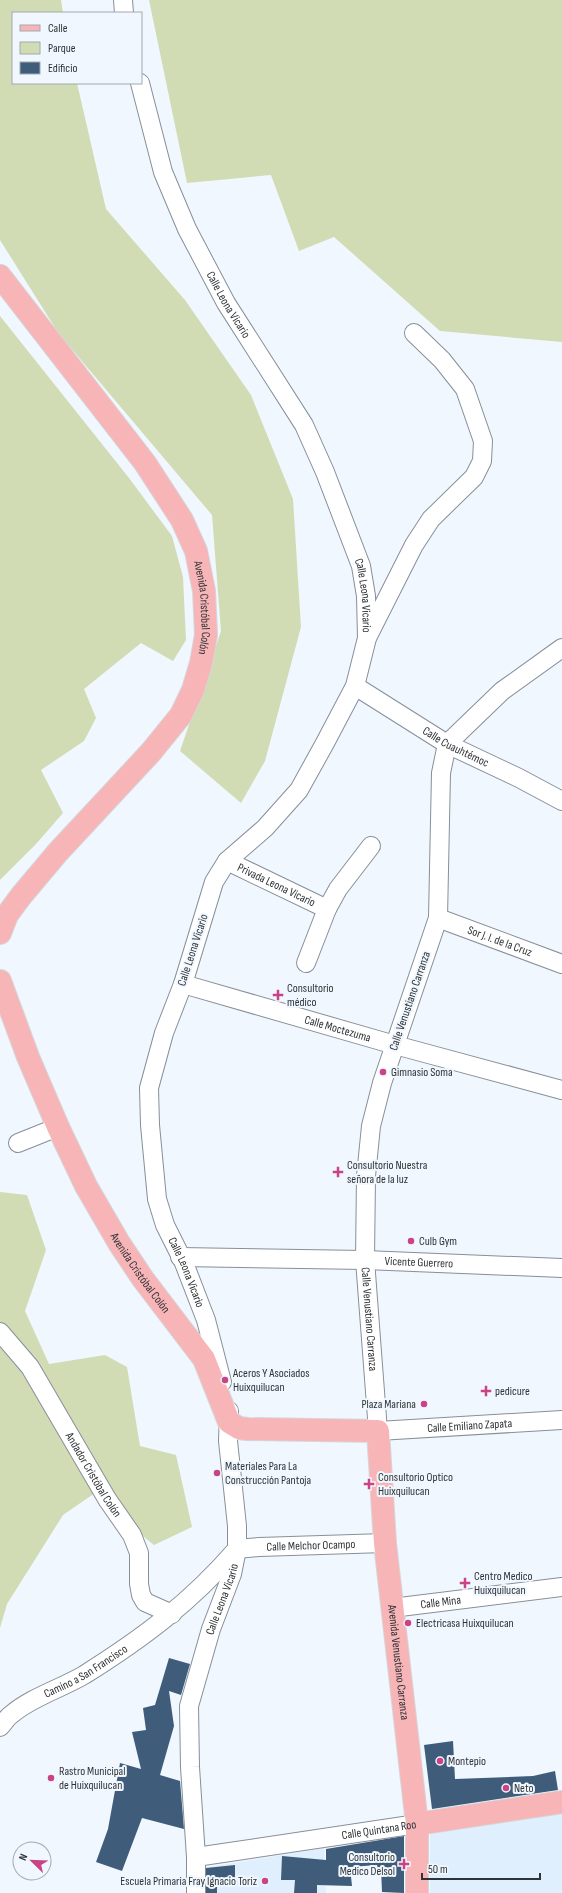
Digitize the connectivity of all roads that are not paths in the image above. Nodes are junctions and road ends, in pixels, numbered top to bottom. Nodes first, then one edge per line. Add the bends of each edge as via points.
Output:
1 (123, 0) edge
2 (124, 12) edge
3 (140, 84) edge
4 (0, 276) edge
5 (414, 333) dead end
6 (367, 638) junction
7 (562, 648) edge
8 (355, 686) junction
9 (447, 744) junction
10 (562, 801) edge
11 (371, 846) dead end
12 (227, 861) junction
13 (327, 909) junction
14 (438, 918) junction
15 (0, 933) edge
16 (306, 963) dead end
17 (562, 964) edge
18 (0, 982) edge
19 (183, 984) junction
20 (395, 1045) junction
21 (562, 1090) edge
22 (58, 1127) junction
23 (18, 1143) dead end
24 (180, 1257) junction
25 (365, 1260) junction
26 (562, 1268) edge
27 (0, 1332) edge
28 (562, 1420) edge
29 (229, 1422) junction
30 (378, 1431) junction
31 (385, 1543) junction
32 (237, 1549) junction
33 (562, 1587) edge
34 (392, 1608) junction
35 (172, 1614) junction
36 (0, 1727) edge
37 (562, 1802) edge
38 (417, 1824) junction
39 (196, 1857) junction
40 (196, 1893) edge
41 (416, 1893) edge

1 - 2 street
3 - 6 street, Calle Leona Vicario via 163,172 187,229 226,303 304,425 325,472 361,566 366,596
4 - 15 main road, Avenida Cristóbal Colón via 145,463 182,520 196,551 204,592 206,635 193,690 181,715 151,752 30,885 7,915
5 - 6 street via 442,360 465,389 483,441 482,461 474,477 431,519 414,545
6 - 8 street, Calle Leona Vicario
7 - 9 street via 502,691
8 - 9 street, Calle Cuauhtémoc
8 - 12 street, Calle Leona Vicario via 299,790 265,828
9 - 10 street, Calle Cuauhtémoc
9 - 14 street, Calle Venustiano Carranza via 441,773
11 - 13 street, Privada Leona Vicario via 338,889
12 - 13 street, Privada Leona Vicario
12 - 19 street, Calle Leona Vicario via 214,882
13 - 16 street, Privada Leona Vicario
14 - 17 street, Sor J. I. de la Cruz
14 - 20 street, Calle Venustiano Carranza
18 - 22 main road, Avenida Cristóbal Colón via 28,1058
19 - 20 street, Calle Moctezuma
19 - 24 street, Calle Leona Vicario via 164,1033 149,1088 157,1199 165,1225
20 - 21 street, Calle Moctezuma
20 - 25 street, Calle Venustiano Carranza via 371,1126 366,1176
22 - 23 street
22 - 29 main road, Avenida Cristóbal Colón via 86,1186 119,1243 147,1285 204,1359
24 - 25 street, Vicente Guerrero
24 - 29 street, Calle Leona Vicario via 206,1320 229,1412
25 - 26 street, Vicente Guerrero
25 - 30 street, Calle Venustiano Carranza
27 - 35 street, Andador Cristóbal Colón via 30,1367 103,1492 132,1535 139,1553 139,1584 145,1602
28 - 30 street, Calle Emiliano Zapata
29 - 30 main road via 247,1429
29 - 32 street, Calle Leona Vicario via 228,1441
30 - 31 main road, Avenida Venustiano Carranza
31 - 32 street, Calle Melchor Ocampo via 259,1546
31 - 34 main road, Avenida Venustiano Carranza
32 - 35 street via 206,1584
32 - 39 street, Calle Leona Vicario via 232,1574 210,1629 189,1706
33 - 34 street, Calle Mina
34 - 38 main road, Avenida Venustiano Carranza
35 - 36 street, Camino a San Francisco via 150,1632 69,1684 22,1706
37 - 38 main road, Calle Quintana Roo
38 - 39 street, Calle Quintana Roo
38 - 41 main road, Avenida Venustiano Carranza
39 - 40 street, Calle Leona Vicario

